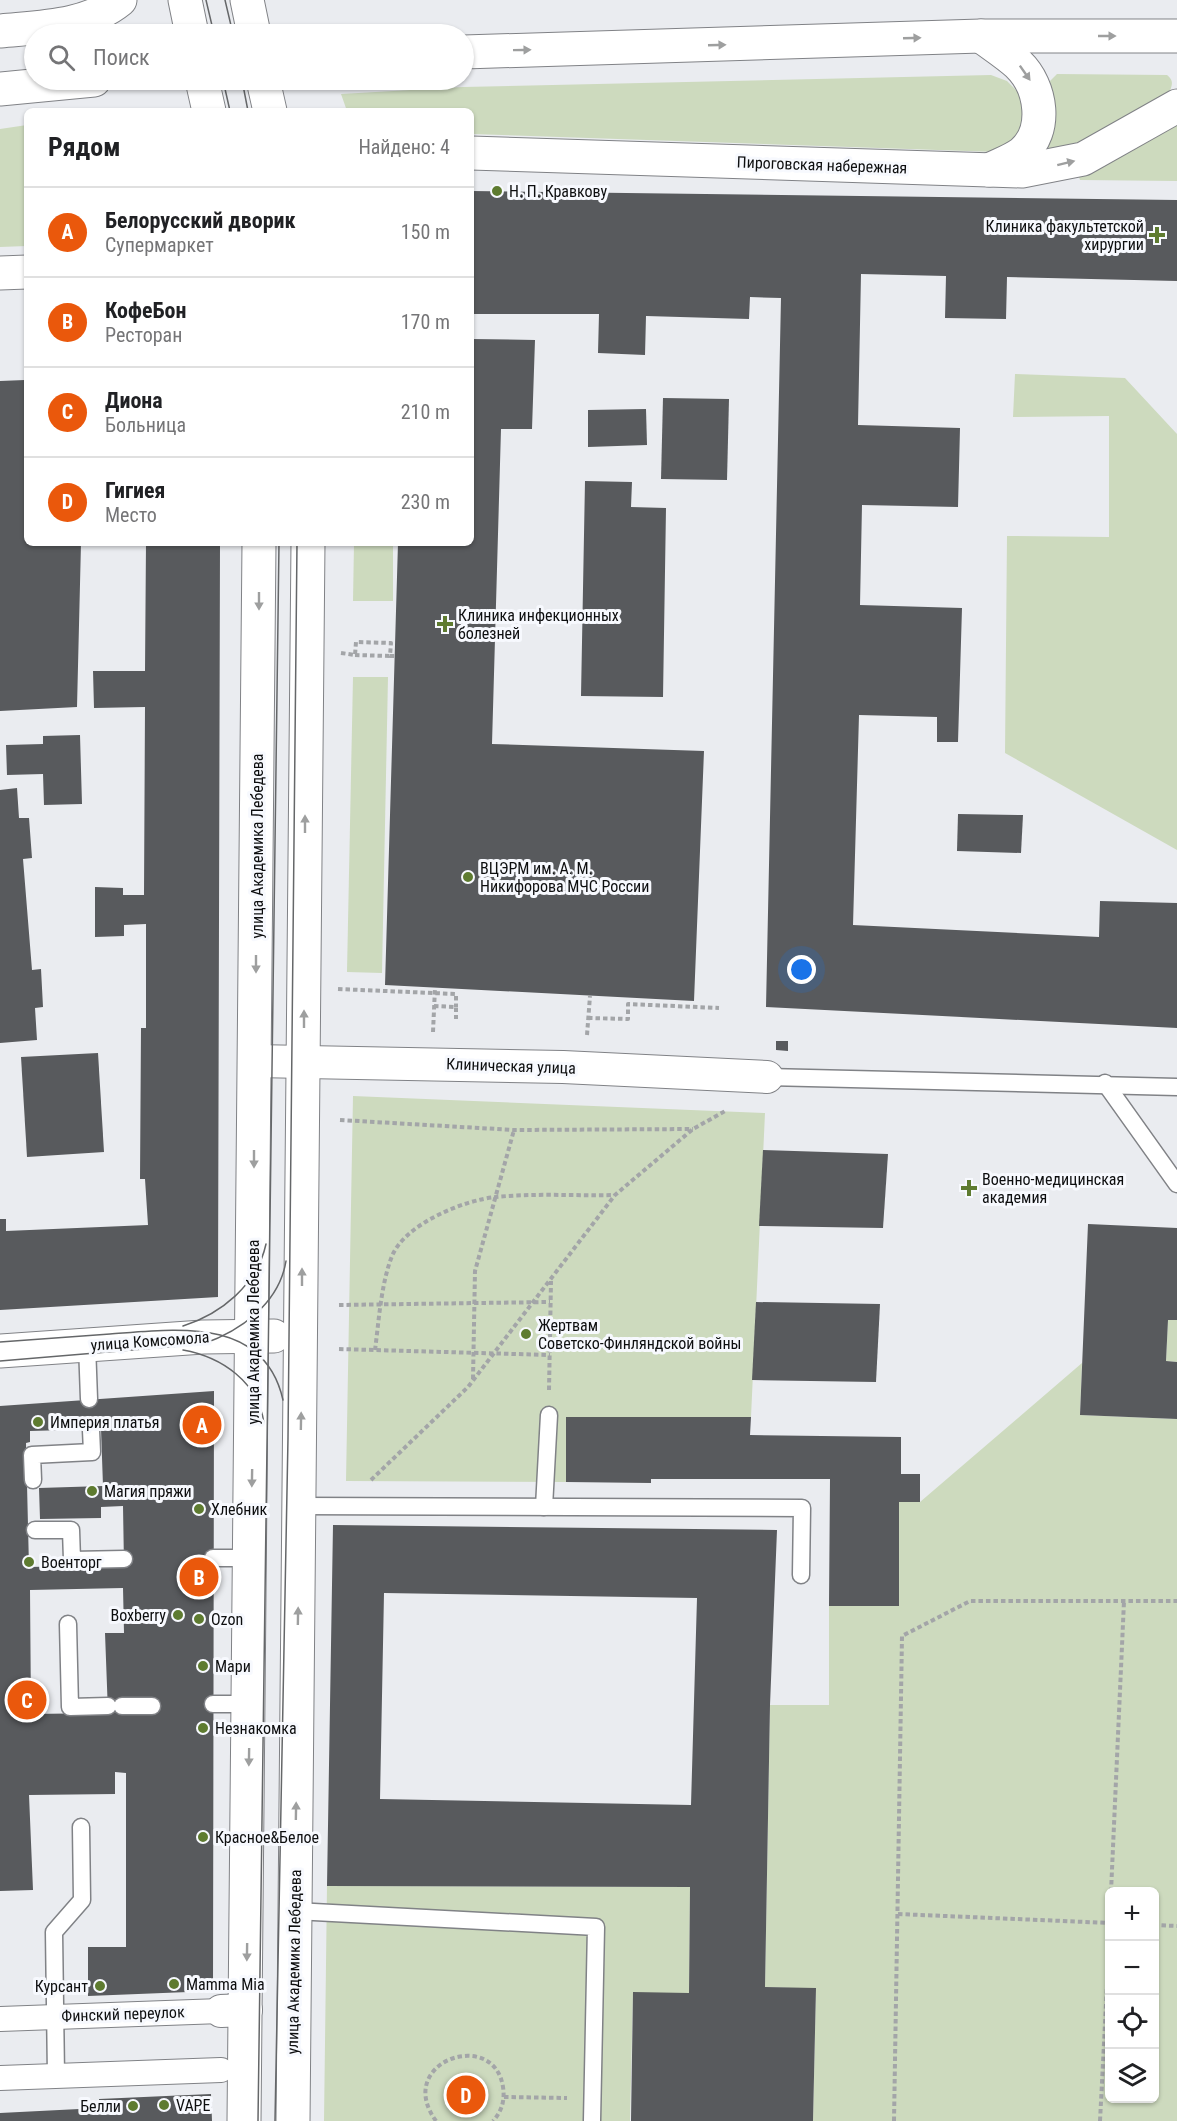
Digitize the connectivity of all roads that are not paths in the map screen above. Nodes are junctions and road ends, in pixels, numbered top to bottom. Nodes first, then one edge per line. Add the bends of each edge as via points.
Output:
1 (120, 0) edge
2 (185, 0) edge
3 (52, 24) edge
4 (190, 24) edge
5 (24, 28) edge
6 (0, 31) edge
7 (981, 36) junction
8 (1177, 36) edge
9 (474, 52) edge
10 (24, 87) edge
11 (0, 90) edge
12 (1177, 106) edge
13 (474, 153) edge
14 (987, 171) junction
15 (24, 272) edge
16 (0, 273) edge
17 (259, 546) edge
18 (308, 546) edge
19 (255, 1060) junction
20 (303, 1062) junction
21 (755, 1076) joint
22 (1105, 1083) junction
23 (1177, 1087) edge
24 (1177, 1184) edge
25 (253, 1336) junction
26 (301, 1336) junction
27 (87, 1345) junction
28 (0, 1351) edge
29 (90, 1400) dead end
30 (549, 1415) road end
31 (91, 1430) dead end
32 (33, 1480) dead end
33 (299, 1506) junction
34 (544, 1507) junction
35 (35, 1530) dead end
36 (213, 1558) dead end
37 (251, 1558) junction
38 (124, 1559) dead end
39 (801, 1575) dead end
40 (68, 1624) dead end
41 (213, 1704) dead end
42 (249, 1704) junction
43 (152, 1706) dead end
44 (81, 1827) dead end
45 (295, 1911) junction
46 (233, 2010) junction
47 (54, 2017) junction
48 (0, 2019) edge
49 (221, 2070) dead end
50 (56, 2076) junction
51 (0, 2078) edge
52 (244, 2121) edge
53 (292, 2121) edge
54 (592, 2121) edge

1 - 3 main road via 93,16
2 - 4 main road
5 - 6 main road
7 -> 8 main road
9 -> 7 main road
7 -> 14 main road, Пироговская набережная via 1029,77 1040,120 1035,138 1021,154
10 - 11 main road
14 -> 12 main road via 1022,171 1083,159
13 - 14 main road, Пироговская набережная
15 - 16 main road
17 -> 19 main road, улица Академика Лебедева
20 -> 18 main road, улица Академика Лебедева
19 - 20 street, Клиническая улица
19 -> 25 main road, улица Академика Лебедева
20 - 21 street, Клиническая улица via 563,1067
26 -> 20 main road, улица Академика Лебедева
21 - 22 lane
22 - 23 lane
22 - 24 lane
25 - 26 main road, улица Комсомола
25 - 27 main road, улица Комсомола
25 -> 37 main road, улица Академика Лебедева
33 -> 26 main road, улица Академика Лебедева
27 - 28 main road, улица Комсомола
27 - 29 lane
30 - 34 lane
31 - 32 lane via 92,1452 32,1455
33 - 34 lane
45 -> 33 main road, улица Академика Лебедева
34 - 39 lane via 802,1508
35 - 38 lane via 71,1530 72,1560
36 - 37 lane
37 - 42 main road, улица Академика Лебедева
40 - 43 lane via 70,1707
41 - 42 lane
42 -> 46 main road, улица Академика Лебедева
44 - 47 lane via 82,1900 54,1932
45 - 53 main road, улица Академика Лебедева
45 - 54 lane via 596,1927
46 - 47 street, Финский переулок
46 - 52 main road, улица Академика Лебедева
47 - 48 street, Финский переулок
47 - 50 lane
49 - 50 street
50 - 51 street

